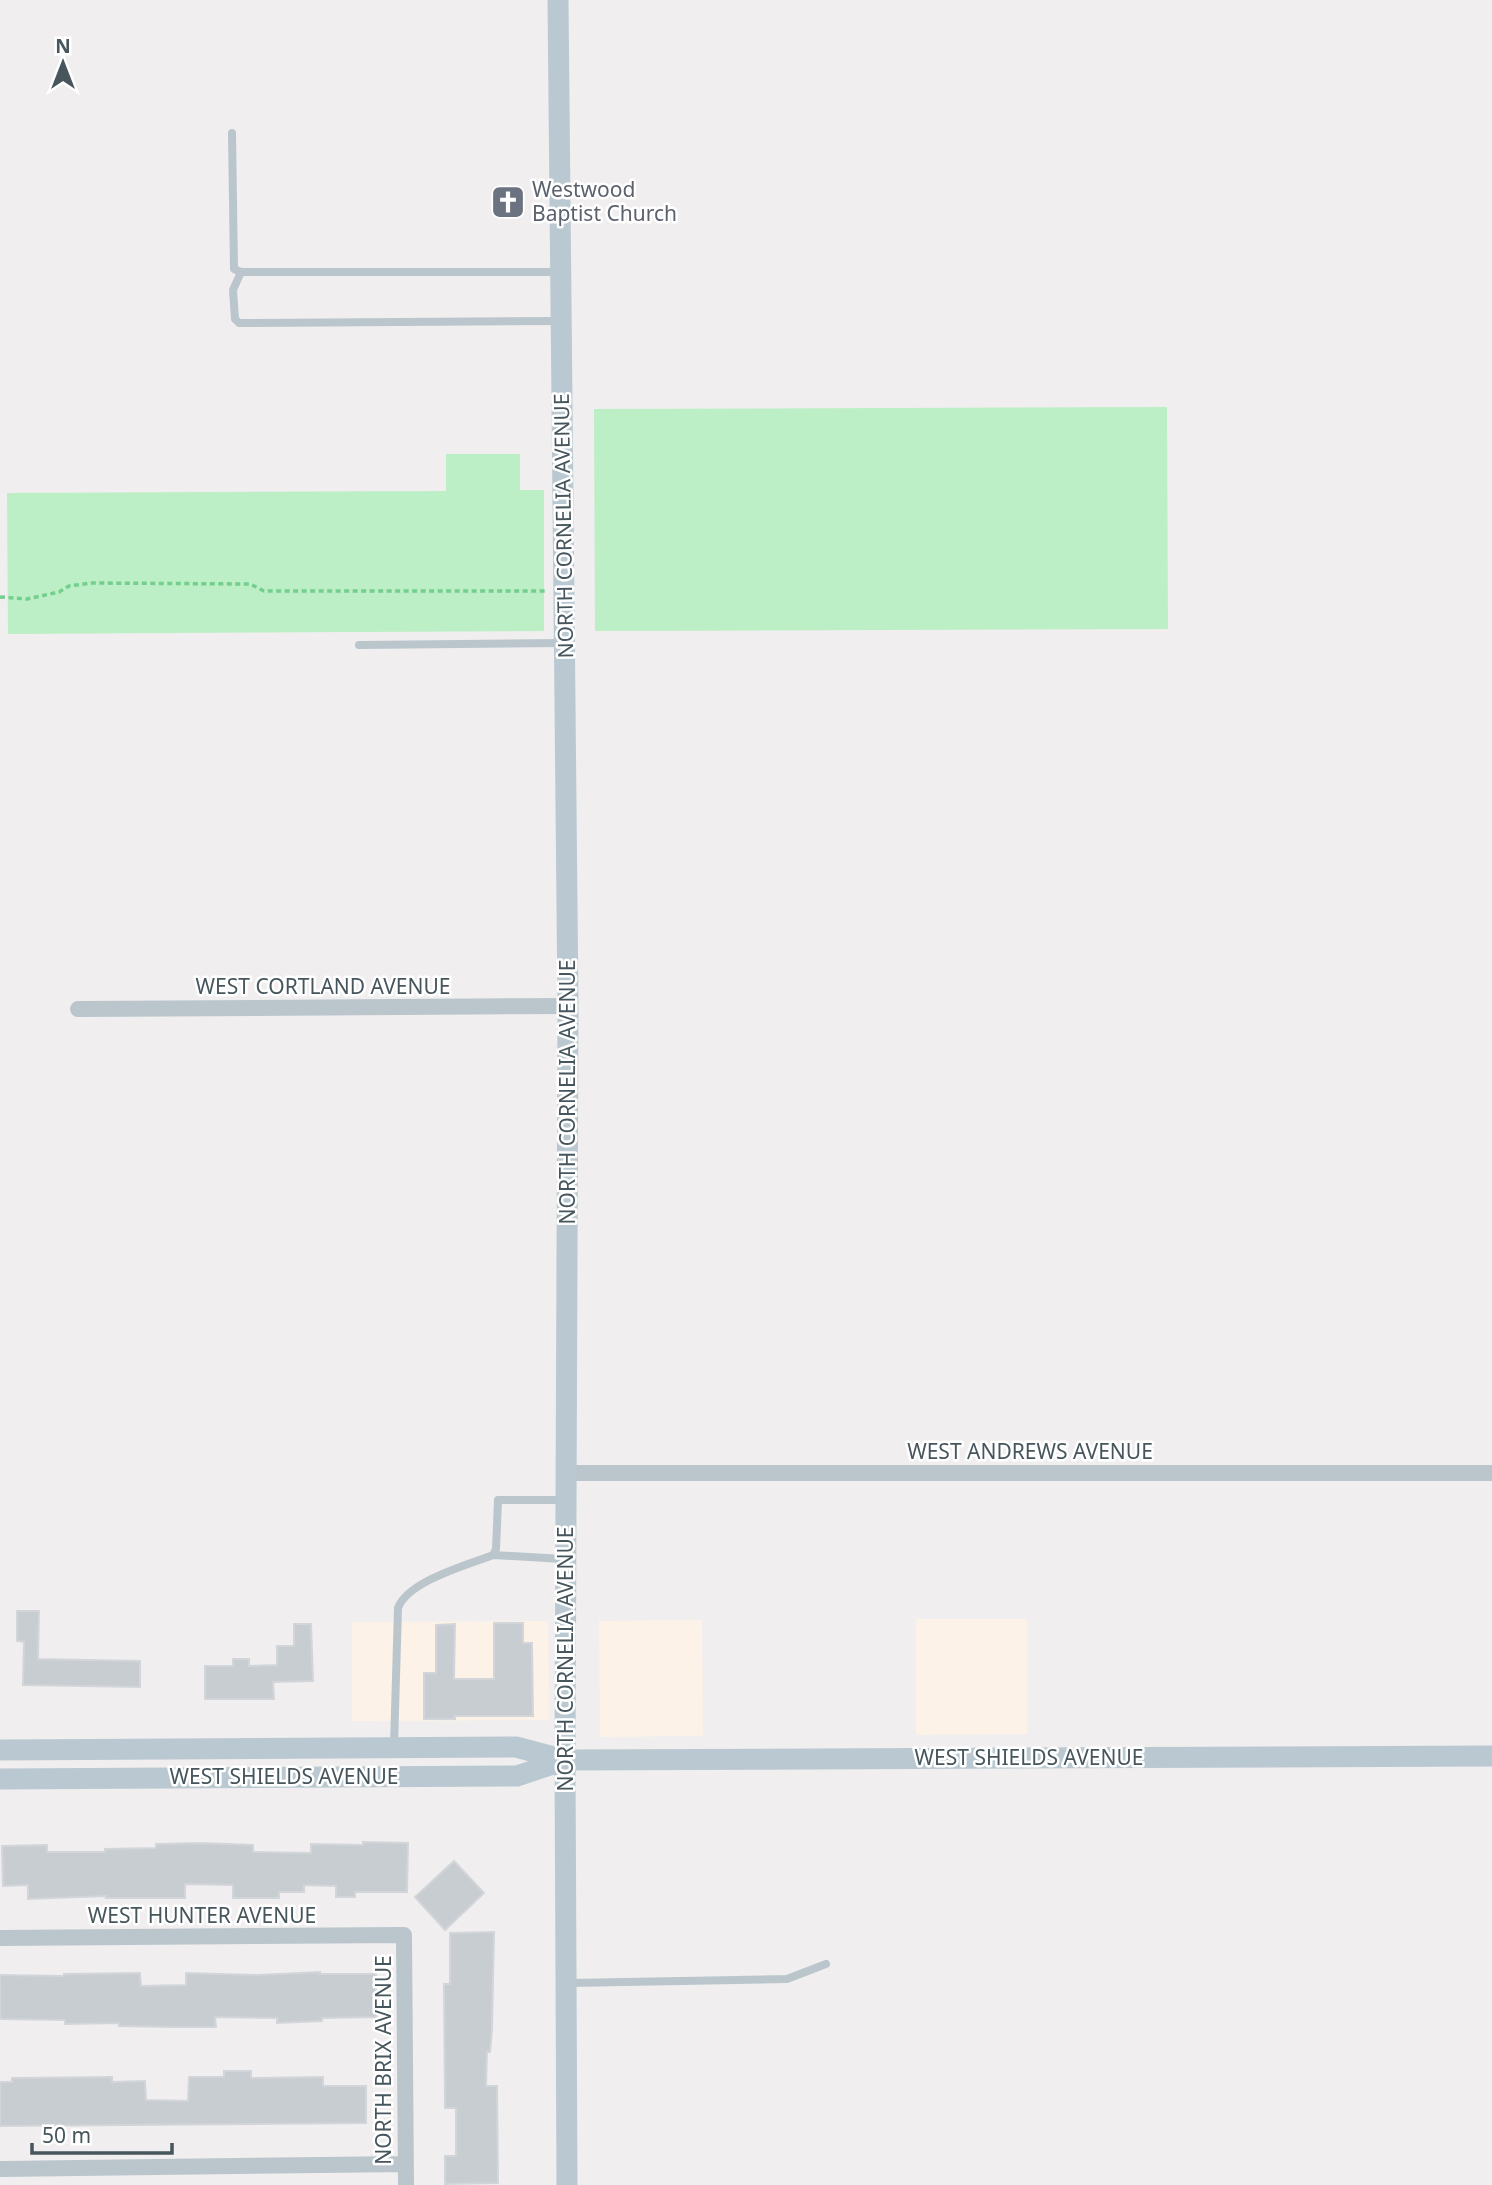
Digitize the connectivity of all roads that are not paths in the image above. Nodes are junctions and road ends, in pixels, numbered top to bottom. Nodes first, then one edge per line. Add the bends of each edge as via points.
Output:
1 (558, 0) edge
2 (232, 133) dead end
3 (241, 272) junction
4 (561, 272) junction
5 (561, 321) junction
6 (565, 643) junction
7 (359, 645) dead end
8 (568, 1006) junction
9 (78, 1009) dead end
10 (567, 1473) junction
11 (1492, 1473) edge
12 (567, 1500) junction
13 (493, 1555) junction
14 (567, 1559) junction
15 (393, 1748) junction
16 (0, 1750) edge
17 (1492, 1756) edge
18 (565, 1760) junction
19 (0, 1779) edge
20 (404, 1936) joint
21 (0, 1938) edge
22 (827, 1964) dead end
23 (566, 1983) junction
24 (406, 2164) junction
25 (8, 2174) edge
26 (406, 2185) edge
27 (567, 2185) edge

1 - 4 street, NORTH CORNELIA AVENUE
2 - 3 lane via 234,269
3 - 4 lane
3 - 5 lane via 233,290 239,323
4 - 5 street, NORTH CORNELIA AVENUE
5 - 6 street, NORTH CORNELIA AVENUE
6 - 7 lane
6 - 8 street, NORTH CORNELIA AVENUE
8 - 9 street, WEST CORTLAND AVENUE
8 - 10 street, NORTH CORNELIA AVENUE
10 - 11 street, WEST ANDREWS AVENUE
10 - 12 street, NORTH CORNELIA AVENUE
12 - 13 lane via 498,1500
12 - 14 street, NORTH CORNELIA AVENUE
13 - 14 lane
13 - 15 lane via 443,1574 401,1598
14 - 18 street, NORTH CORNELIA AVENUE
15 - 16 street, WEST SHIELDS AVENUE
15 - 18 street, WEST SHIELDS AVENUE via 516,1747
17 - 18 street, WEST SHIELDS AVENUE
18 - 19 street, WEST SHIELDS AVENUE via 517,1776
18 - 23 street, NORTH CORNELIA AVENUE
20 - 21 street, WEST HUNTER AVENUE
20 - 24 street, NORTH BRIX AVENUE
22 - 23 lane via 787,1979
23 - 27 street, NORTH CORNELIA AVENUE
24 - 25 street
24 - 26 street, NORTH BRIX AVENUE

